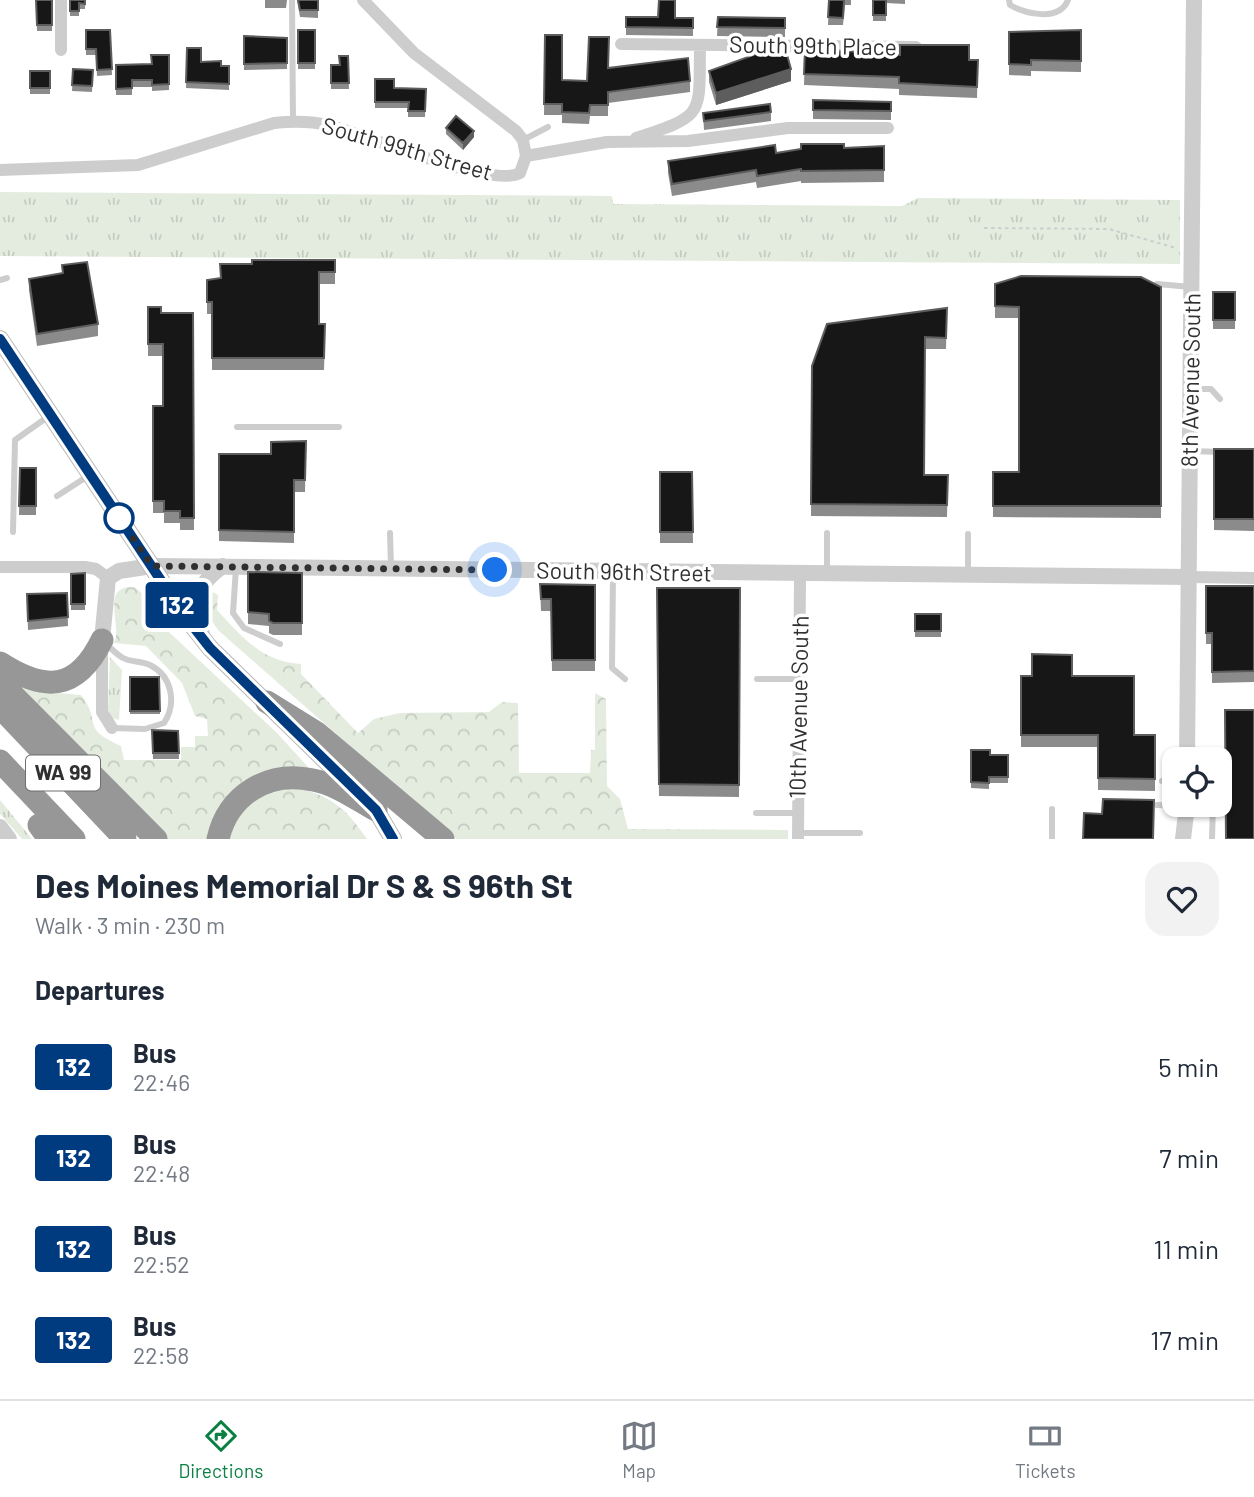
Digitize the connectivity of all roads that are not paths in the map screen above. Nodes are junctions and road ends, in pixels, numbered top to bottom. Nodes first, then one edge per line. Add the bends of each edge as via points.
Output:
1 (61, 0) edge
2 (292, 0) edge
3 (363, 0) edge
4 (1009, 0) edge
5 (1068, 0) edge
6 (1194, 0) edge
7 (621, 44) dead end
8 (700, 45) junction
9 (928, 47) edge
10 (61, 50) dead end
11 (293, 121) junction
12 (548, 127) dead end
13 (888, 128) dead end
14 (523, 140) junction
15 (630, 140) junction
16 (527, 156) junction
17 (0, 170) edge
18 (1157, 284) edge
19 (1192, 287) junction
20 (0, 339) edge
21 (1191, 389) junction
22 (1220, 399) dead end
23 (50, 415) junction
24 (237, 427) dead end
25 (340, 427) dead end
26 (1191, 451) junction
27 (1221, 452) edge
28 (90, 474) junction
29 (57, 496) dead end
30 (13, 532) dead end
31 (390, 533) dead end
32 (827, 533) dead end
33 (968, 534) dead end
34 (152, 566) junction
35 (0, 567) edge
36 (230, 567) junction
37 (391, 569) junction
38 (613, 572) junction
39 (800, 575) junction
40 (827, 575) junction
41 (968, 576) junction
42 (1189, 577) junction
43 (108, 578) junction
44 (1254, 578) edge
45 (203, 639) junction
46 (102, 640) junction
47 (280, 644) dead end
48 (0, 663) edge
49 (625, 678) dead end
50 (757, 679) dead end
51 (799, 679) junction
52 (0, 682) edge
53 (267, 702) junction
54 (0, 707) edge
55 (112, 728) joint
56 (1186, 747) edge
57 (0, 761) edge
58 (0, 783) edge
59 (1157, 805) edge
60 (1162, 805) edge
61 (1052, 809) dead end
62 (376, 810) junction
63 (757, 813) dead end
64 (798, 813) junction
65 (1186, 817) edge
66 (1213, 817) edge
67 (0, 827) edge
68 (860, 833) dead end
69 (47, 834) edge
70 (798, 836) edge
71 (9, 839) edge
72 (74, 839) edge
73 (125, 839) edge
74 (156, 839) edge
75 (218, 839) edge
76 (393, 839) edge
77 (443, 839) edge
78 (1052, 839) edge
79 (1183, 839) edge
80 (1212, 839) edge

1 - 10 street
2 - 11 lane
3 - 14 street via 414,53
4 - 5 lane via 1024,13 1055,13
6 - 19 street, 8th Avenue South
7 - 8 street, South 99th Place
8 - 9 street, South 99th Place
8 - 15 street, South 99th Place via 699,98 691,116
11 - 16 street, South 99th Street via 329,125 496,176 520,173
11 - 17 street, South 99th Street via 138,164
12 - 14 lane
13 - 15 street, South 99th Street via 788,128 688,141
14 - 16 street
15 - 16 street, South 99th Street
18 - 19 lane
19 - 21 street, 8th Avenue South
20 - 23 main road
21 - 22 lane via 1211,389
21 - 26 street, 8th Avenue South
23 - 28 main road
23 - 30 lane via 15,440
24 - 25 lane
26 - 27 lane
26 - 42 street, 8th Avenue South
28 - 29 lane
28 - 34 main road
31 - 37 lane
32 - 40 lane
33 - 41 lane
34 - 36 street, South 96th Street
34 - 43 street, South 96th Street via 119,571
34 - 45 main road
35 - 43 street via 85,567
36 - 37 street, South 96th Street
36 - 45 street via 205,580 198,597
36 - 47 lane via 233,613 244,628
37 - 38 street, South 96th Street
38 - 39 street, South 96th Street
38 - 49 lane via 612,668
39 - 40 street, South 96th Street
39 - 51 street, 10th Avenue South
40 - 41 street, South 96th Street
41 - 42 street, South 96th Street
42 - 44 street, South 96th Street
42 - 56 street, 8th Avenue South via 1183,662
43 - 46 street
45 - 53 main road
46 - 48 highway via 89,663 60,681 27,679
46 - 55 street via 102,712
46 - 55 lane via 124,659 153,666 171,690 168,716 157,727
50 - 51 lane
51 - 64 street, 10th Avenue South
52 - 74 highway
53 - 62 main road
53 - 77 highway via 317,733
54 - 73 highway, WA 99
57 - 72 highway, WA 99
58 - 69 highway
59 - 60 lane
61 - 78 lane
62 - 75 highway via 333,786 314,780 278,779 249,790 235,803
62 - 76 main road
63 - 64 lane
64 - 70 street, 10th Avenue South
65 - 79 street
66 - 80 lane
67 - 71 street
68 - 70 lane

